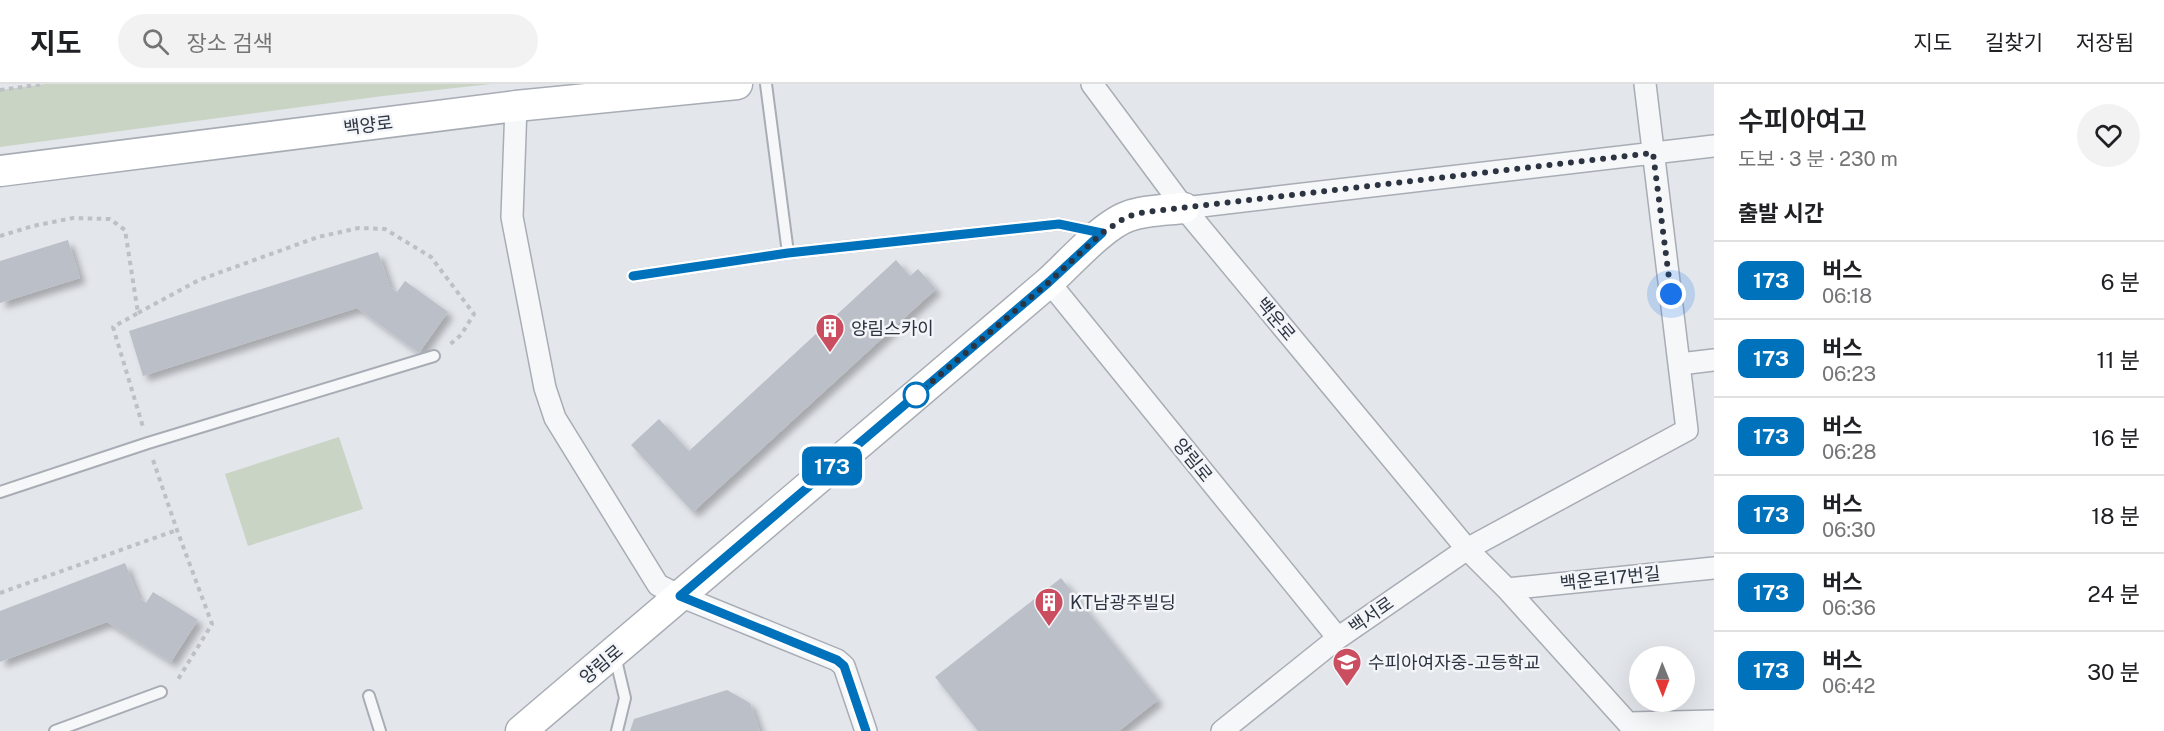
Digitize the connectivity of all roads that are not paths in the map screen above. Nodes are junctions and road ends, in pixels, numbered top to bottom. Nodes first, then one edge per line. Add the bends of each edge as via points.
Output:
1 (737, 84) edge
2 (766, 84) edge
3 (1092, 84) edge
4 (1645, 84) edge
5 (516, 106) junction
6 (1714, 146) edge
7 (1653, 153) junction
8 (0, 171) edge
9 (1185, 208) junction
10 (1102, 233) junction
11 (788, 253) junction
12 (633, 276) dead end
13 (1049, 282) junction
14 (434, 356) road end
15 (1714, 360) edge
16 (1680, 364) junction
17 (0, 492) edge
18 (1467, 549) junction
19 (1714, 568) edge
20 (1507, 589) junction
21 (680, 596) junction
22 (1338, 638) junction
23 (614, 653) junction
24 (161, 692) road end
25 (369, 696) dead end
26 (1714, 721) edge
27 (1632, 727) edge
28 (55, 731) edge
29 (380, 731) edge
30 (521, 731) edge
31 (616, 731) edge
32 (866, 731) edge
33 (1222, 731) edge

1 - 5 main road, 백양로
2 - 11 lane
3 - 9 street, 백운로
4 - 7 street
5 - 8 main road, 백양로
5 - 21 street via 512,217 545,388 555,418 658,585
6 - 7 street
7 - 9 street
7 - 16 street
9 - 10 main road, 양림로 via 1126,217
9 - 18 street, 백운로
10 - 11 lane via 1059,224
10 - 13 main road, 양림로
11 - 12 lane
13 - 21 main road, 양림로
13 - 22 street, 양림로
14 - 17 lane
15 - 16 street
16 - 18 street via 1687,430
18 - 20 street, 백운로
18 - 22 street, 백서로
19 - 20 street, 백운로17번길
20 - 27 street, 백운로
21 - 23 main road, 양림로
21 - 32 street via 837,660 844,666
22 - 33 street, 백서로
23 - 30 main road, 양림로
23 - 31 lane via 625,698
24 - 28 lane
25 - 29 lane
26 - 27 street

